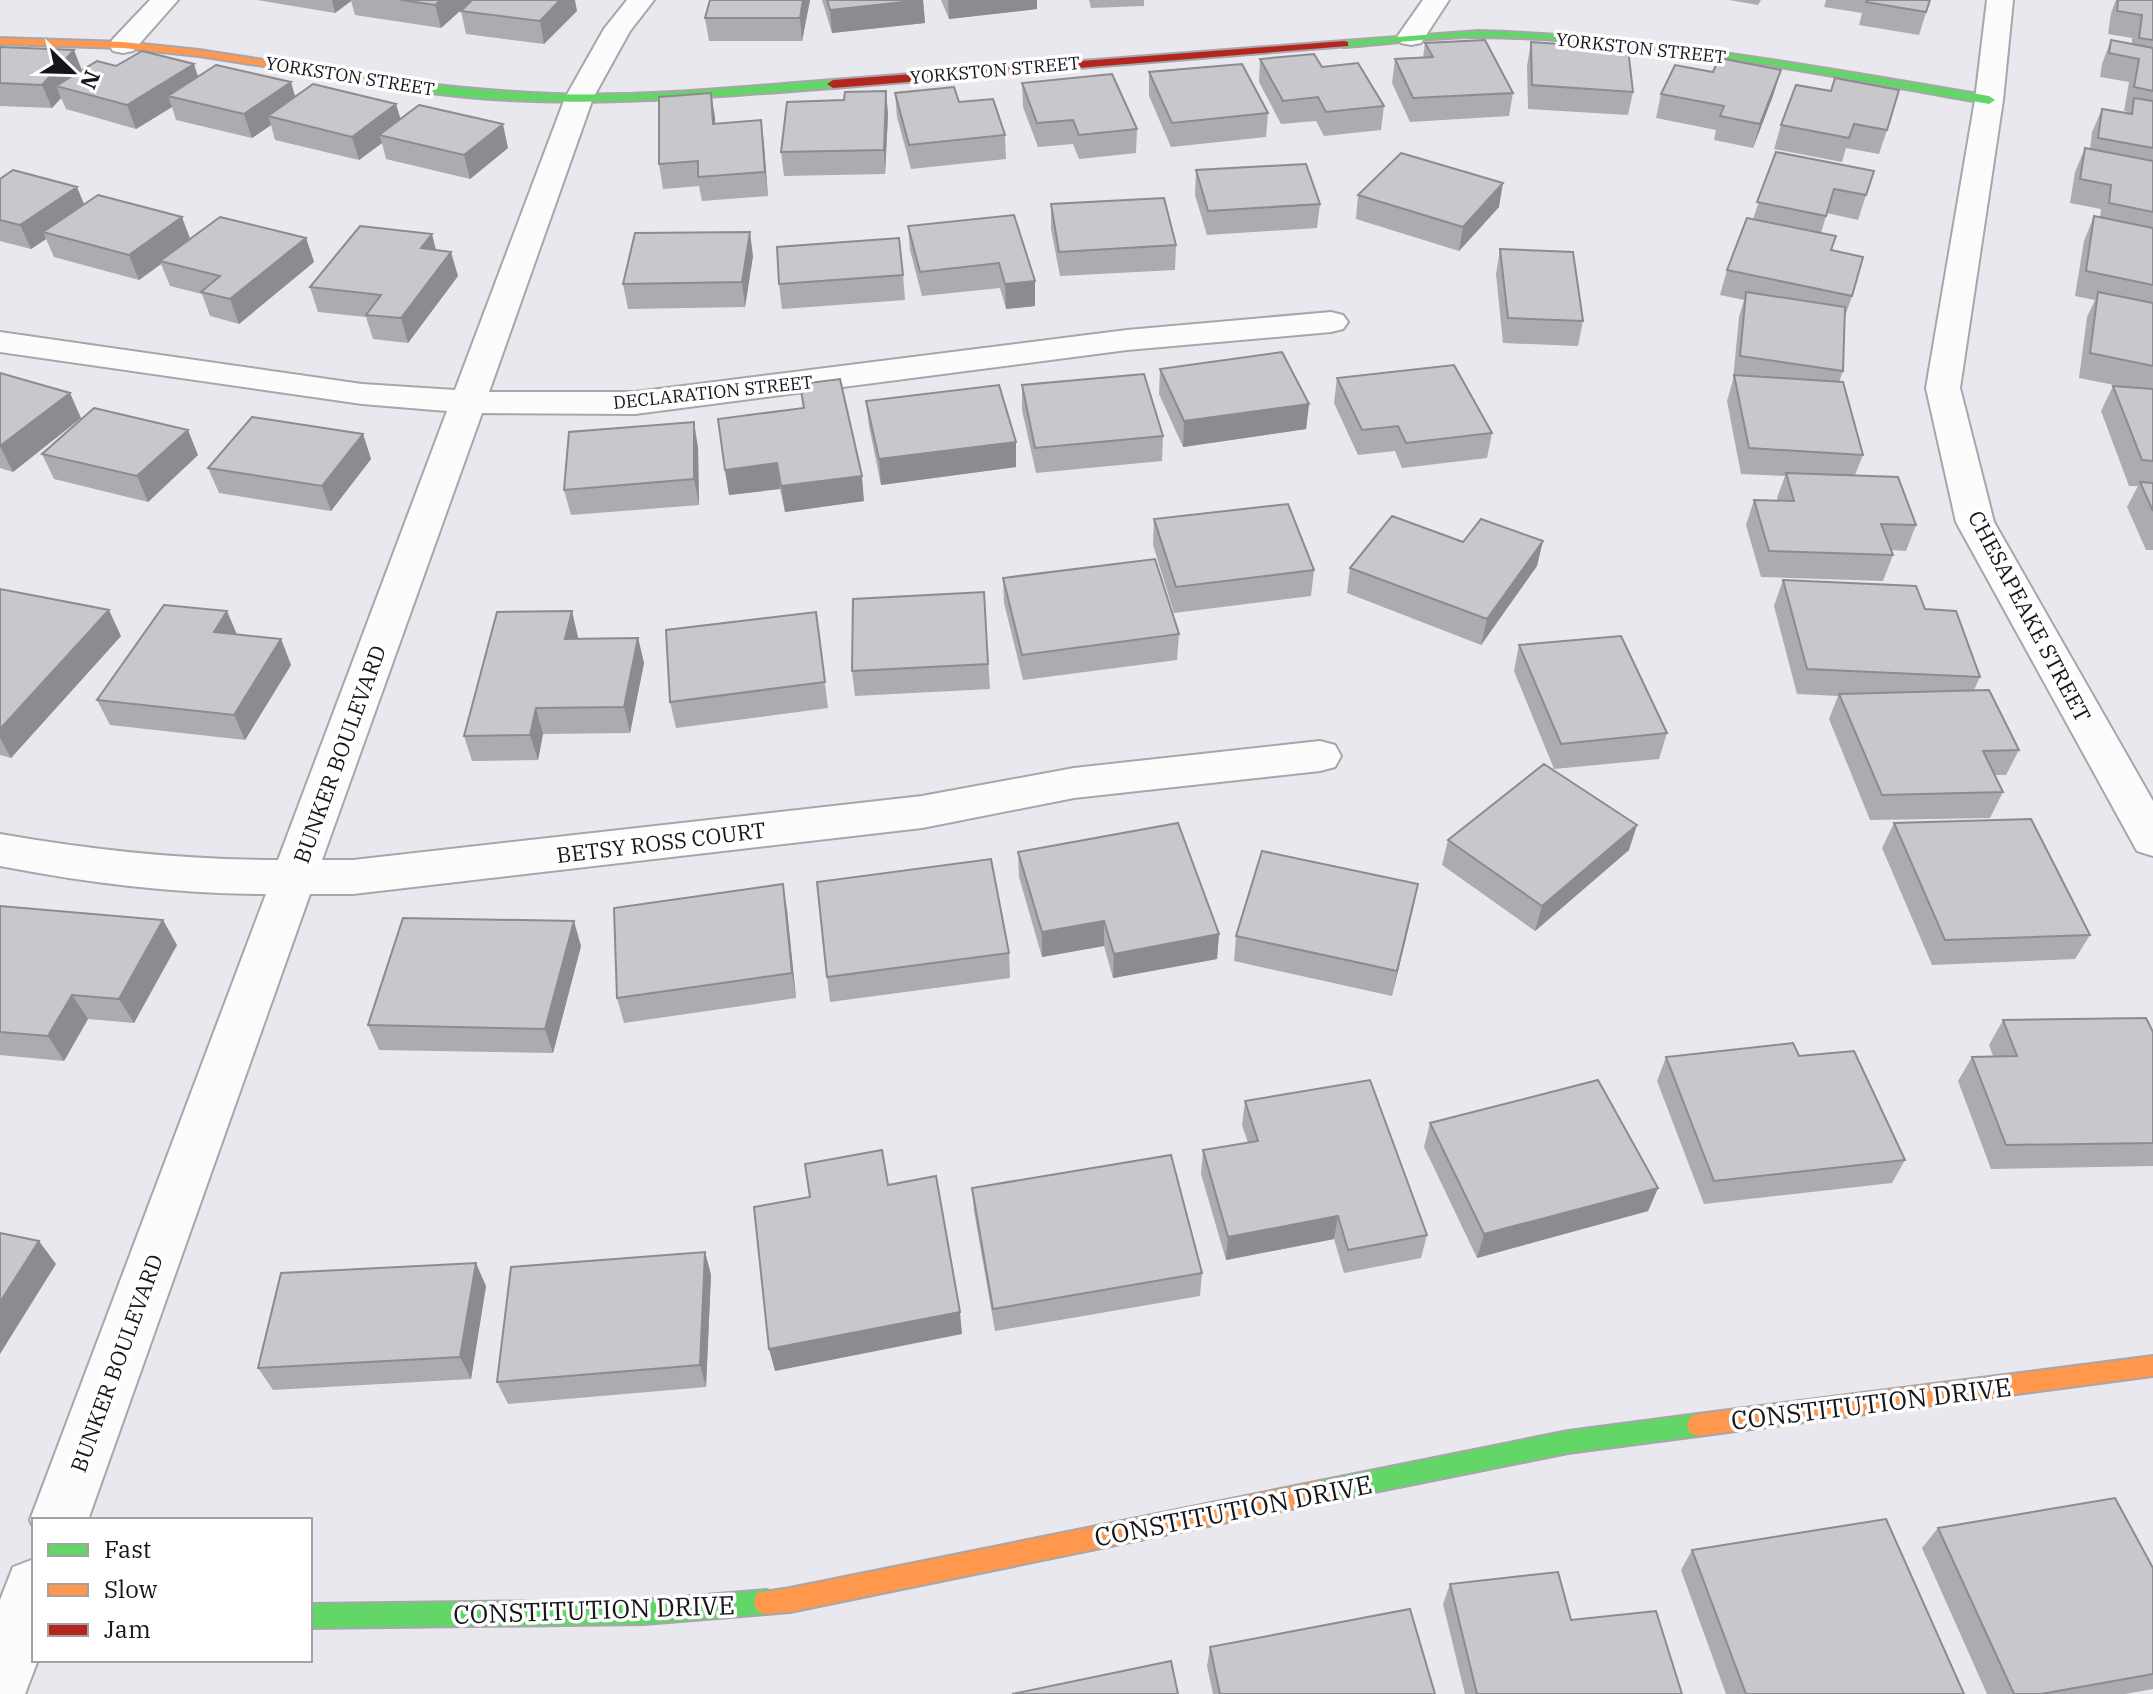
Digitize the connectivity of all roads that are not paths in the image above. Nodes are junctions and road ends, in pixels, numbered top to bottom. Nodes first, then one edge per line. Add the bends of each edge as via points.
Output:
1 (165, 0) edge
2 (641, 0) edge
3 (1436, 0) edge
4 (2000, 0) edge
5 (1411, 37) junction
6 (0, 41) edge
7 (123, 45) junction
8 (579, 98) junction
9 (1989, 100) junction
10 (1331, 322) dead end
11 (0, 342) edge
12 (468, 402) junction
13 (1320, 756) dead end
14 (2153, 840) edge
15 (0, 850) edge
16 (294, 877) junction
17 (2153, 1366) edge
18 (60, 1518) edge
19 (23, 1611) edge
20 (312, 1616) edge
21 (0, 1680) edge

1 - 7 street
2 - 8 street, BUNKER BOULEVARD
3 - 5 street
4 - 9 street, CHESAPEAKE STREET
5 - 8 street, YORKSTON STREET via 710,93
5 - 9 street, YORKSTON STREET via 1476,34 1620,42
6 - 7 street, YORKSTON STREET
7 - 8 street, YORKSTON STREET via 438,90
8 - 12 street, BUNKER BOULEVARD
9 - 14 street, CHESAPEAKE STREET via 1943,388 1964,484 1975,522
10 - 12 street, DECLARATION STREET via 1127,340 635,403
11 - 12 street, DECLARATION STREET via 362,394
12 - 16 street, BUNKER BOULEVARD
13 - 16 street, BETSY ROSS COURT via 1074,783 922,812 353,877
15 - 16 street, BETSY ROSS COURT via 65,862 227,877
16 - 18 street, BUNKER BOULEVARD
17 - 20 street, CONSTITUTION DRIVE via 1568,1442 790,1600 644,1612
19 - 21 street

